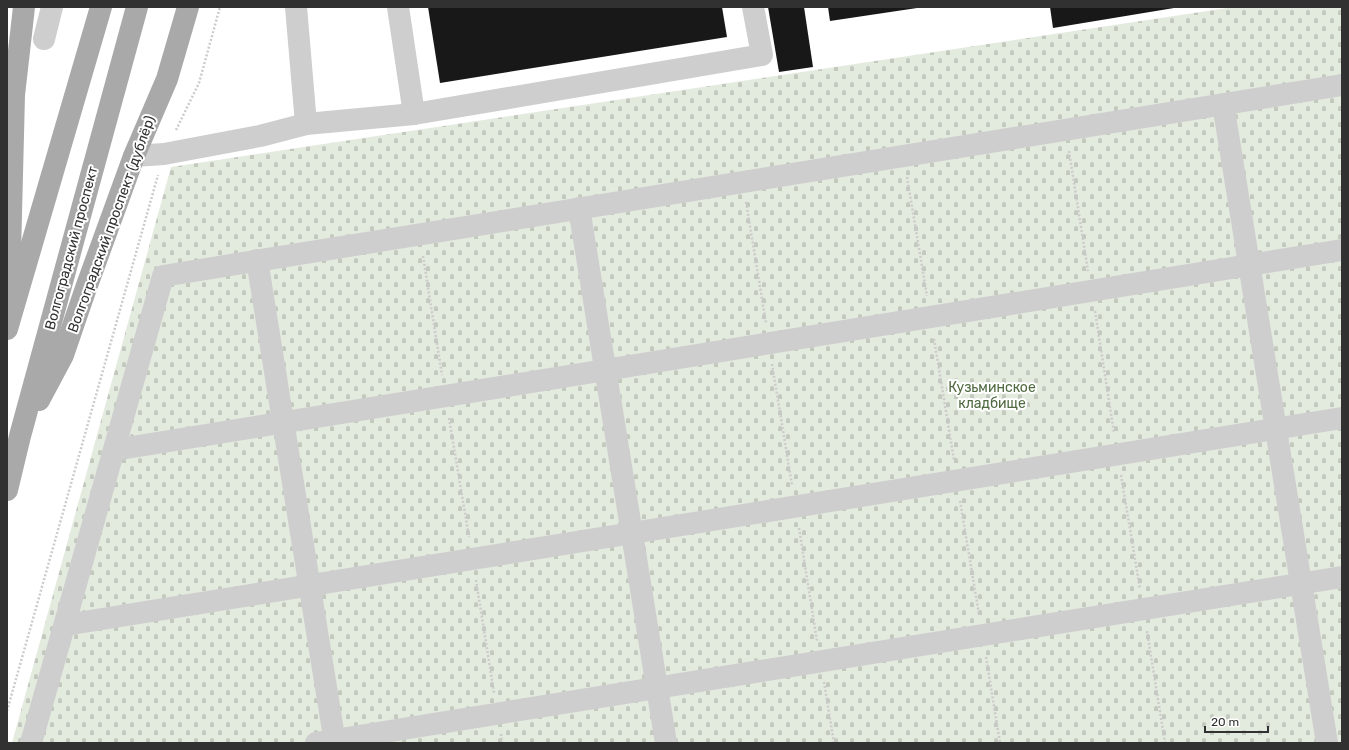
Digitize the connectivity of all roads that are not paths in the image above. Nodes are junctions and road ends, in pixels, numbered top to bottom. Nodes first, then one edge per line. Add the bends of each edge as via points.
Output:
1 (24, 7) edge
2 (52, 7) edge
3 (101, 7) edge
4 (137, 7) edge
5 (188, 7) edge
6 (296, 7) edge
7 (398, 7) edge
8 (753, 7) edge
9 (44, 39) dead end
10 (1342, 85) edge
11 (1223, 104) junction
12 (414, 114) junction
13 (306, 124) junction
14 (134, 156) junction
15 (579, 208) junction
16 (1342, 250) edge
17 (257, 260) junction
18 (1249, 265) junction
19 (7, 327) edge
20 (606, 370) junction
21 (1342, 418) edge
22 (283, 422) junction
23 (1276, 428) junction
24 (20, 436) junction
25 (114, 450) junction
26 (7, 490) edge
27 (632, 533) junction
28 (1342, 577) edge
29 (1301, 583) junction
30 (310, 585) junction
31 (65, 625) junction
32 (658, 688) junction
33 (329, 742) edge
34 (31, 743) edge
35 (666, 743) edge
36 (1327, 743) edge

1 - 19 main road via 14,95
2 - 9 lane
3 - 19 main road
4 - 24 main road, Волгоградский проспект
5 - 14 main road, Волгоградский проспект (дублёр) via 167,79
6 - 13 lane
7 - 12 lane
8 - 12 lane via 762,55
10 - 11 lane
11 - 15 lane
11 - 18 lane
12 - 13 lane
13 - 14 lane via 260,136 164,154
14 - 24 main road, Волгоградский проспект (дублёр) via 63,355
15 - 17 lane
15 - 20 lane
16 - 18 lane
17 - 22 lane
17 - 25 lane via 163,276
18 - 20 lane
18 - 23 lane
20 - 22 lane
20 - 27 lane
21 - 23 lane
22 - 25 lane
22 - 30 lane
23 - 27 lane
23 - 29 lane
24 - 26 main road, Волгоградский проспект
25 - 31 lane
27 - 30 lane
27 - 32 lane
28 - 29 lane
29 - 32 lane
29 - 36 lane
30 - 31 lane
30 - 33 lane
31 - 34 lane
32 - 33 lane
32 - 35 lane

